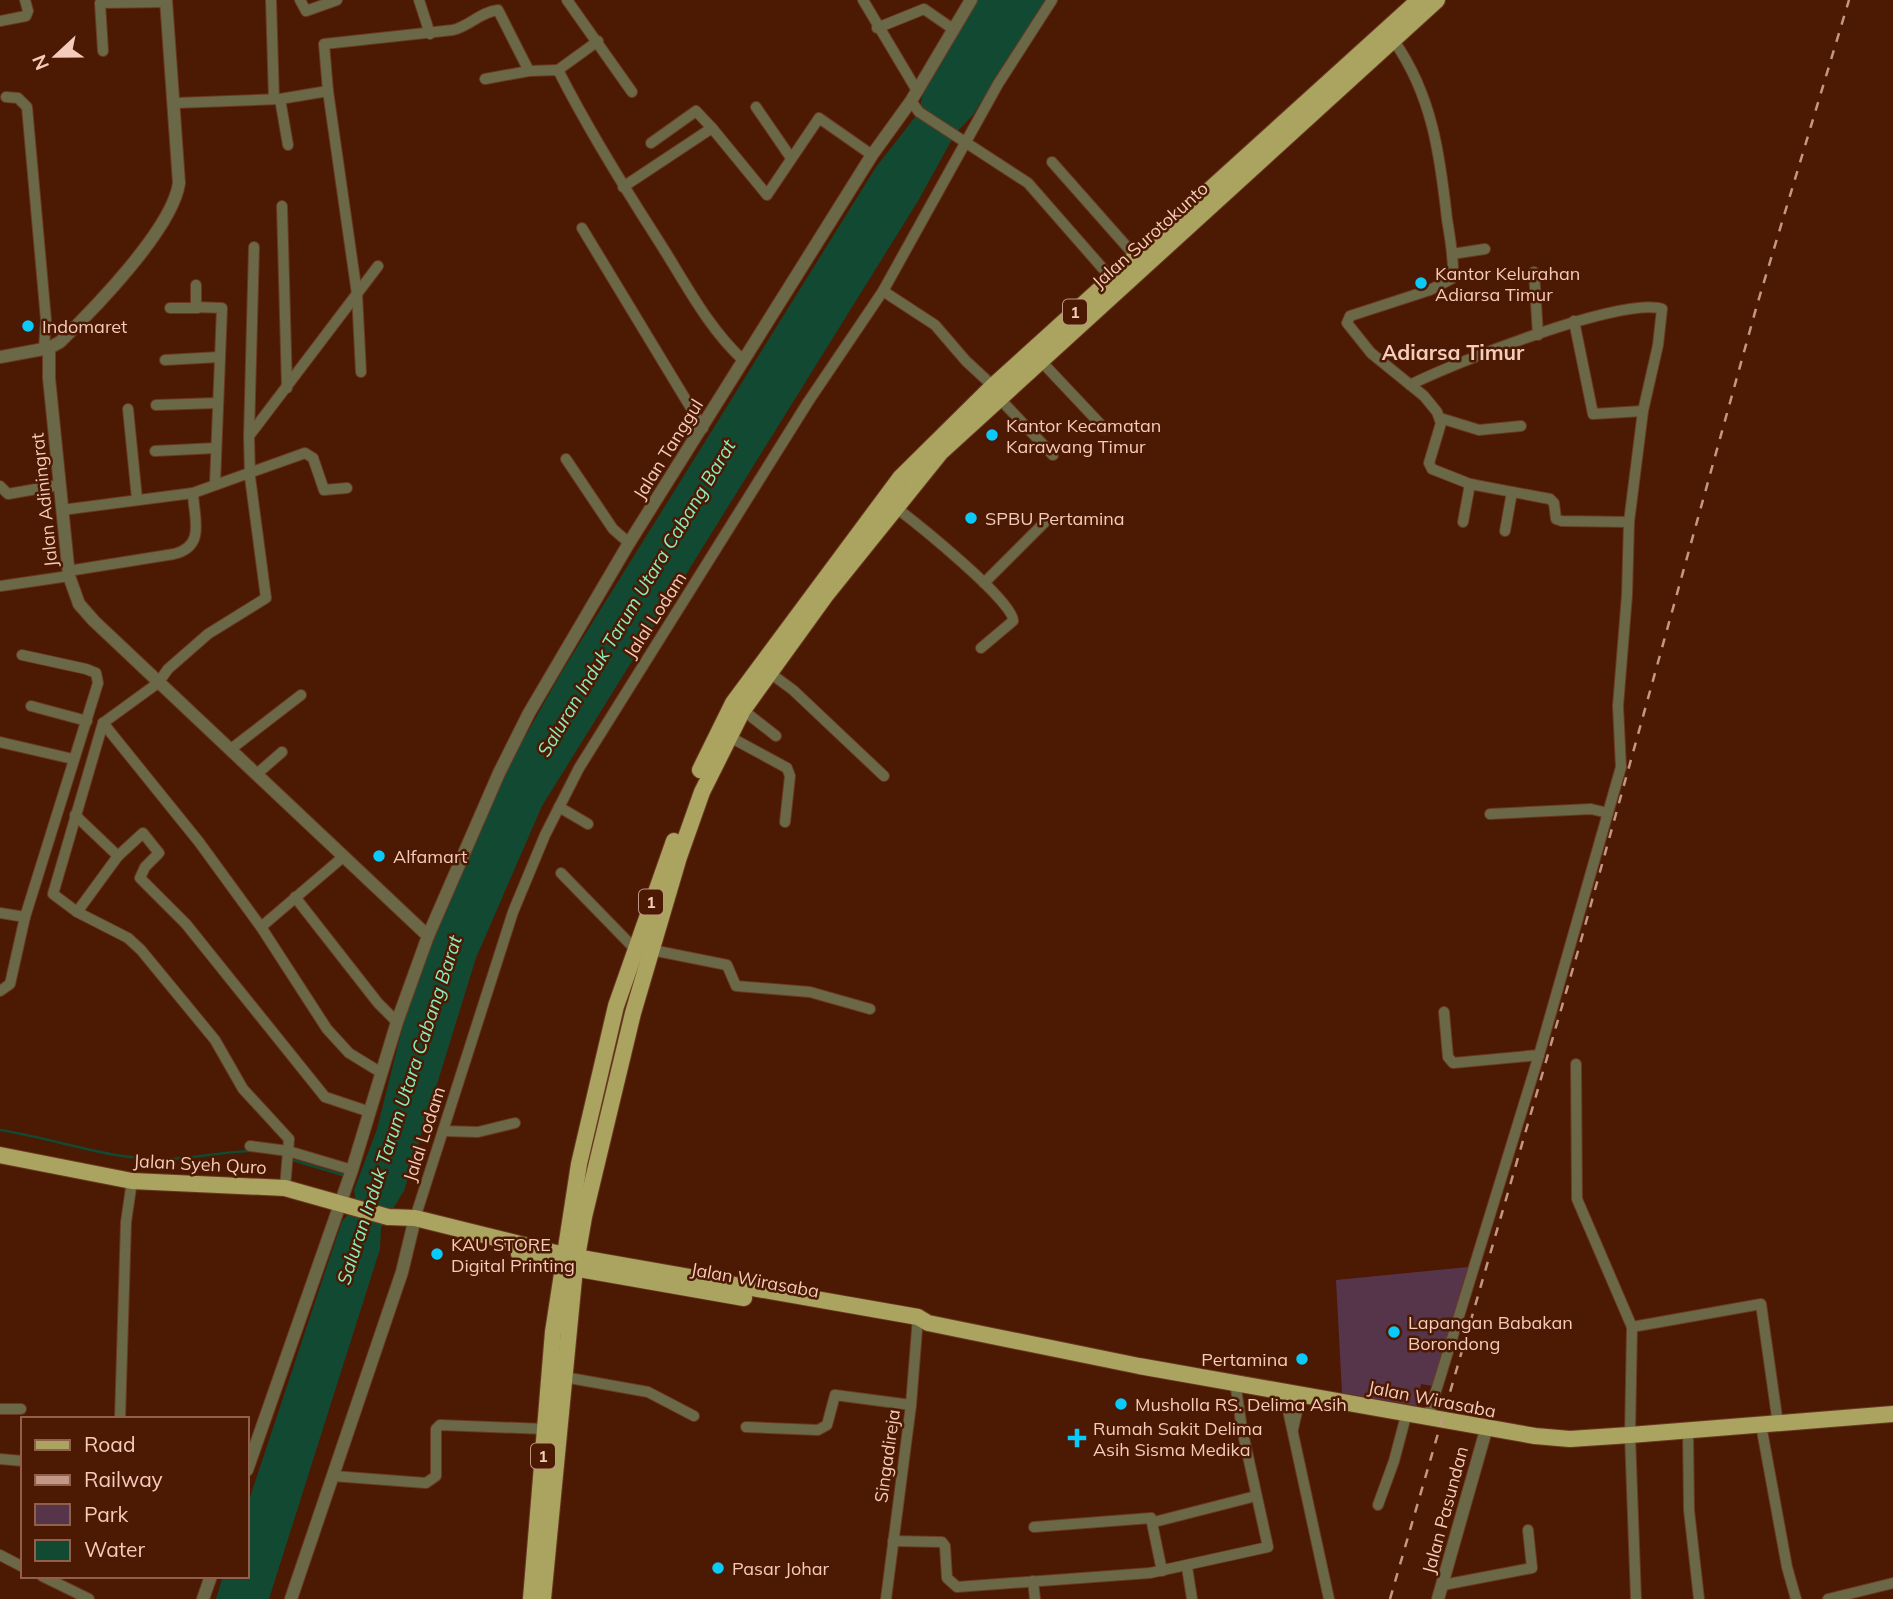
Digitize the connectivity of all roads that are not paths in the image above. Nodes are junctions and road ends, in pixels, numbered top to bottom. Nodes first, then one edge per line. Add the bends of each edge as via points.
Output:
1 (25, 0) edge
2 (300, 0) edge
3 (337, 0) edge
4 (419, 0) edge
5 (567, 0) edge
6 (863, 0) edge
7 (971, 0) edge
8 (1052, 0) edge
9 (1419, 0) edge
10 (1437, 0) edge
11 (167, 1) edge
12 (273, 1) edge
13 (495, 5) edge
14 (0, 21) edge
15 (877, 28) junction
16 (953, 29) junction
17 (430, 34) junction
18 (598, 41) junction
19 (1394, 41) junction
20 (103, 51) dead end
21 (558, 69) junction
22 (529, 71) junction
23 (485, 79) dead end
24 (328, 91) junction
25 (632, 92) dead end
26 (913, 95) junction
27 (6, 97) dead end
28 (277, 99) junction
29 (176, 103) junction
30 (755, 107) dead end
31 (712, 128) junction
32 (965, 142) junction
33 (651, 143) dead end
34 (288, 145) dead end
35 (872, 155) junction
36 (791, 158) junction
37 (1052, 162) dead end
38 (623, 187) junction
39 (282, 206) dead end
40 (582, 228) dead end
41 (254, 247) dead end
42 (1485, 249) dead end
43 (1452, 254) junction
44 (1136, 257) junction
45 (378, 266) dead end
46 (1535, 272) dead end
47 (1112, 279) junction
48 (196, 285) dead end
49 (883, 291) junction
50 (357, 294) junction
51 (170, 308) dead end
52 (198, 308) junction
53 (1574, 321) junction
54 (1538, 335) junction
55 (47, 348) junction
56 (1, 354) edge
57 (219, 357) junction
58 (165, 360) dead end
59 (1040, 360) junction
60 (744, 361) junction
61 (361, 372) dead end
62 (1014, 377) junction
63 (1410, 386) junction
64 (287, 388) junction
65 (996, 392) junction
66 (217, 403) junction
67 (156, 405) dead end
68 (128, 409) dead end
69 (1643, 411) junction
70 (1440, 418) junction
71 (1521, 426) dead end
72 (703, 428) junction
73 (1105, 429) dead end
74 (249, 436) junction
75 (216, 448) junction
76 (155, 451) dead end
77 (1053, 455) dead end
78 (566, 460) dead end
79 (249, 472) junction
80 (215, 484) junction
81 (1470, 484) junction
82 (59, 485) junction
83 (0, 486) edge
84 (347, 488) dead end
85 (1512, 492) junction
86 (193, 494) junction
87 (136, 499) junction
88 (895, 508) junction
89 (62, 510) junction
90 (1045, 522) dead end
91 (1463, 522) dead end
92 (1629, 522) junction
93 (1505, 531) dead end
94 (629, 543) junction
95 (856, 545) junction
96 (69, 573) junction
97 (984, 583) junction
98 (1, 586) edge
99 (981, 648) dead end
100 (22, 655) dead end
101 (770, 673) junction
102 (158, 683) junction
103 (301, 695) dead end
104 (31, 706) dead end
105 (743, 710) junction
106 (87, 721) junction
107 (103, 723) junction
108 (728, 736) junction
109 (776, 736) dead end
110 (0, 742) edge
111 (231, 749) junction
112 (282, 752) dead end
113 (73, 759) junction
114 (258, 772) junction
115 (884, 776) dead end
116 (559, 807) junction
117 (1608, 813) junction
118 (1490, 814) dead end
119 (75, 815) junction
120 (785, 822) dead end
121 (588, 824) dead end
122 (118, 856) junction
123 (343, 857) junction
124 (561, 873) dead end
125 (295, 897) junction
126 (77, 912) junction
127 (0, 913) edge
128 (25, 917) junction
129 (261, 927) junction
130 (428, 936) junction
131 (634, 948) junction
132 (652, 950) junction
133 (0, 991) edge
134 (870, 1009) dead end
135 (1444, 1012) dead end
136 (397, 1023) junction
137 (1539, 1055) junction
138 (1576, 1064) dead end
139 (380, 1072) junction
140 (370, 1112) junction
141 (515, 1123) dead end
142 (444, 1131) junction
143 (250, 1146) dead end
144 (0, 1154) edge
145 (288, 1156) junction
146 (351, 1175) junction
147 (132, 1181) junction
148 (285, 1188) junction
149 (343, 1203) junction
150 (414, 1223) junction
151 (570, 1261) junction
152 (921, 1322) junction
153 (1632, 1327) junction
154 (564, 1377) junction
155 (1235, 1381) junction
156 (1284, 1392) junction
157 (1301, 1394) junction
158 (911, 1405) junction
159 (0, 1409) edge
160 (21, 1409) dead end
161 (1407, 1412) junction
162 (1893, 1414) edge
163 (694, 1416) dead end
164 (120, 1417) edge
165 (1427, 1417) junction
166 (1778, 1424) junction
167 (1761, 1425) junction
168 (746, 1427) dead end
169 (545, 1429) junction
170 (1486, 1430) junction
171 (1688, 1431) junction
172 (1292, 1432) junction
173 (1630, 1435) junction
174 (0, 1459) edge
175 (21, 1461) edge
176 (248, 1467) edge
177 (333, 1476) junction
178 (1256, 1496) junction
179 (1378, 1505) dead end
180 (1154, 1521) junction
181 (1034, 1527) dead end
182 (1528, 1530) dead end
183 (893, 1541) junction
184 (0, 1555) edge
185 (21, 1566) edge
186 (1187, 1567) junction
187 (1162, 1571) junction
188 (46, 1578) edge
189 (210, 1578) edge
190 (1033, 1581) junction
191 (1893, 1583) edge
192 (1443, 1585) junction
193 (89, 1599) edge
194 (203, 1599) edge
195 (291, 1599) edge
196 (531, 1599) edge
197 (542, 1599) edge
198 (886, 1599) edge
199 (1035, 1599) edge
200 (1192, 1599) edge
201 (1329, 1599) edge
202 (1438, 1599) edge
203 (1636, 1599) edge
204 (1699, 1599) edge
205 (1796, 1599) edge
206 (1828, 1599) edge

1 - 14 street via 26,16
2 - 3 street via 306,11
4 - 17 street
5 - 18 street
6 - 15 street
7 - 16 street, Jalan Tanggul
8 - 32 street, Jalal Lodam
9 - 44 main road, Jalan Surotokunto / 1
10 - 19 main road, Jalan Surotokunto / 1
11 - 20 street via 100,2
11 - 29 street
12 - 28 street
13 - 17 street via 462,28
13 - 22 street
15 - 16 street via 924,9
15 - 26 street
16 - 26 street, Jalan Tanggul
17 - 24 street via 324,44
18 - 21 street
18 - 25 street
19 - 43 street via 1420,85 1431,118
19 - 59 main road, Jalan Surotokunto / 1
21 - 22 street
21 - 38 street
22 - 23 street
24 - 28 street
24 - 50 street
26 - 32 street via 919,112
26 - 35 street, Jalan Tanggul
27 - 55 street via 18,98 27,107
28 - 29 street
28 - 34 street
29 - 55 street via 179,183 175,203 118,281 60,342
30 - 36 street
31 - 33 street via 696,111
31 - 36 street via 767,195
31 - 38 street
32 - 47 street via 1028,183
32 - 49 street, Jalal Lodam
35 - 36 street via 818,118
35 - 60 street, Jalan Tanggul
37 - 44 street
38 - 60 street via 705,317
39 - 64 street
40 - 72 street
41 - 74 street
42 - 43 street
43 - 63 street via 1451,281 1346,319 1371,353
44 - 47 main road, Jalan Surotokunto / 1
45 - 50 street
46 - 54 street
47 - 62 main road, Jalan Surotokunto / 1
48 - 52 street
49 - 65 street via 935,325
49 - 116 street, Jalal Lodam via 623,696
50 - 61 street
50 - 64 street
51 - 52 street
52 - 57 street via 222,308
53 - 54 street
53 - 69 street via 1593,414
53 - 69 street via 1634,309 1662,309
54 - 63 street
55 - 56 street
55 - 82 street, Jalan Adiningrat
57 - 58 street
57 - 66 street
59 - 62 main road, Jalan Surotokunto / 1
59 - 73 street
60 - 72 street, Jalan Tanggul
62 - 65 main road, Jalan Surotokunto / 1
63 - 70 street
64 - 74 street
65 - 77 street
65 - 88 main road, Jalan Surotokunto / 1
65 - 95 main road, Jalan Surotokunto / 1 via 900,478
66 - 67 street
66 - 75 street
68 - 87 street
69 - 92 street
70 - 71 street via 1479,430
70 - 81 street via 1429,466
72 - 94 street, Jalan Tanggul
74 - 79 street
75 - 76 street
75 - 80 street
78 - 94 street via 613,529
79 - 80 street
79 - 84 street via 308,453 324,491
79 - 102 street via 266,598 208,635
80 - 86 street
81 - 85 street
81 - 91 street
82 - 83 street via 8,494
82 - 89 street, Jalan Adiningrat
85 - 92 street via 1550,499 1556,519 1562,521
85 - 93 street
86 - 87 street
86 - 96 street via 196,539 190,548
87 - 89 street
88 - 95 main road, Jalan Surotokunto / 1
88 - 97 street
89 - 96 street, Jalan Adiningrat
90 - 97 street
92 - 117 street via 1617,727 1622,758
94 - 130 street, Jalan Tanggul via 529,713
95 - 101 main road, Jalan Surotokunto / 1
95 - 131 main road, Jalan Surotokunto / 1 via 764,657 733,703 692,789
96 - 98 street
96 - 102 street, Jalan Adiningrat via 84,611
97 - 99 street via 1011,609 1014,618
100 - 106 street via 96,673 98,683
101 - 105 main road, 1
101 - 115 street
102 - 107 street
102 - 111 street, Jalan Adiningrat
103 - 111 street
104 - 106 street
105 - 108 main road, 1
105 - 109 street
106 - 113 street
107 - 119 street
107 - 129 street
108 - 120 street via 787,768
108 - 132 main road, 1 via 702,792
110 - 113 street
111 - 114 street, Jalan Adiningrat
112 - 114 street
113 - 128 street
114 - 123 street, Jalan Adiningrat
116 - 121 street
116 - 142 street, Jalal Lodam via 508,925
117 - 118 street via 1591,809
117 - 137 street
119 - 122 street
119 - 126 street via 53,894
122 - 126 street
122 - 140 street via 143,833 159,853 140,878 186,924 325,1097
123 - 125 street
123 - 130 street, Jalan Adiningrat
124 - 131 street
125 - 129 street
125 - 136 street
126 - 145 street via 123,934 141,950 215,1040 243,1089 285,1133
127 - 128 street
128 - 133 street via 10,984
129 - 139 street via 327,1028 349,1054
130 - 136 street, Jalan Tanggul
131 - 151 main road, 1 via 582,1153
132 - 134 street via 727,965 736,985 743,988 810,992
132 - 151 main road, 1
135 - 137 street via 1448,1056 1453,1063
136 - 139 street, Jalan Tanggul
137 - 165 street
138 - 153 street via 1577,1199
139 - 140 street, Jalan Tanggul
140 - 146 street, Jalan Tanggul
141 - 142 street via 486,1131
142 - 150 street, Jalal Lodam
143 - 145 street
144 - 147 main road, Jalan Syeh Quro
145 - 146 street
145 - 148 street
146 - 149 street, Jalan Tanggul
147 - 148 main road, Jalan Syeh Quro
147 - 164 street via 126,1222
148 - 149 main road, Jalan Syeh Quro
149 - 150 main road, Jalan Syeh Quro
149 - 176 street, Jalan Tanggul
150 - 151 main road, Jalan Syeh Quro
150 - 177 street via 402,1272
151 - 152 main road, Jalan Wirasaba
151 - 154 main road, 1
151 - 169 main road, 1
152 - 155 main road, Jalan Wirasaba
152 - 158 street, Singadireja
153 - 166 street via 1761,1304
153 - 173 street
154 - 163 street via 648,1392
154 - 197 main road, 1
155 - 156 main road, Jalan Wirasaba
155 - 178 street
156 - 157 main road, Jalan Wirasaba
156 - 172 street
157 - 161 main road, Jalan Wirasaba
157 - 172 street
158 - 168 street via 835,1395 827,1425 818,1430
158 - 183 street, Singadireja
159 - 160 street
161 - 165 main road, Jalan Wirasaba
161 - 179 street
162 - 166 main road, Jalan Wirasaba
165 - 170 main road, Jalan Wirasaba
166 - 167 main road, Jalan Wirasaba
167 - 171 main road, Jalan Wirasaba
167 - 205 street
169 - 177 street via 440,1425 436,1429 436,1476 426,1483
169 - 196 main road, 1
170 - 173 main road, Jalan Wirasaba via 1570,1439
170 - 192 street, Jalan Pasundan
171 - 173 main road, Jalan Wirasaba
171 - 204 street via 1689,1510
172 - 201 street
173 - 203 street
174 - 175 street
177 - 195 street
178 - 180 street
178 - 186 street via 1268,1547
180 - 181 street via 1145,1516
180 - 187 street
182 - 192 street via 1532,1568
183 - 190 street via 942,1542 947,1578 957,1587
183 - 198 street, Singadireja
184 - 185 street
186 - 187 street
186 - 200 street
187 - 190 street
188 - 193 street
189 - 194 street
190 - 199 street
191 - 206 street
192 - 202 street, Jalan Pasundan

